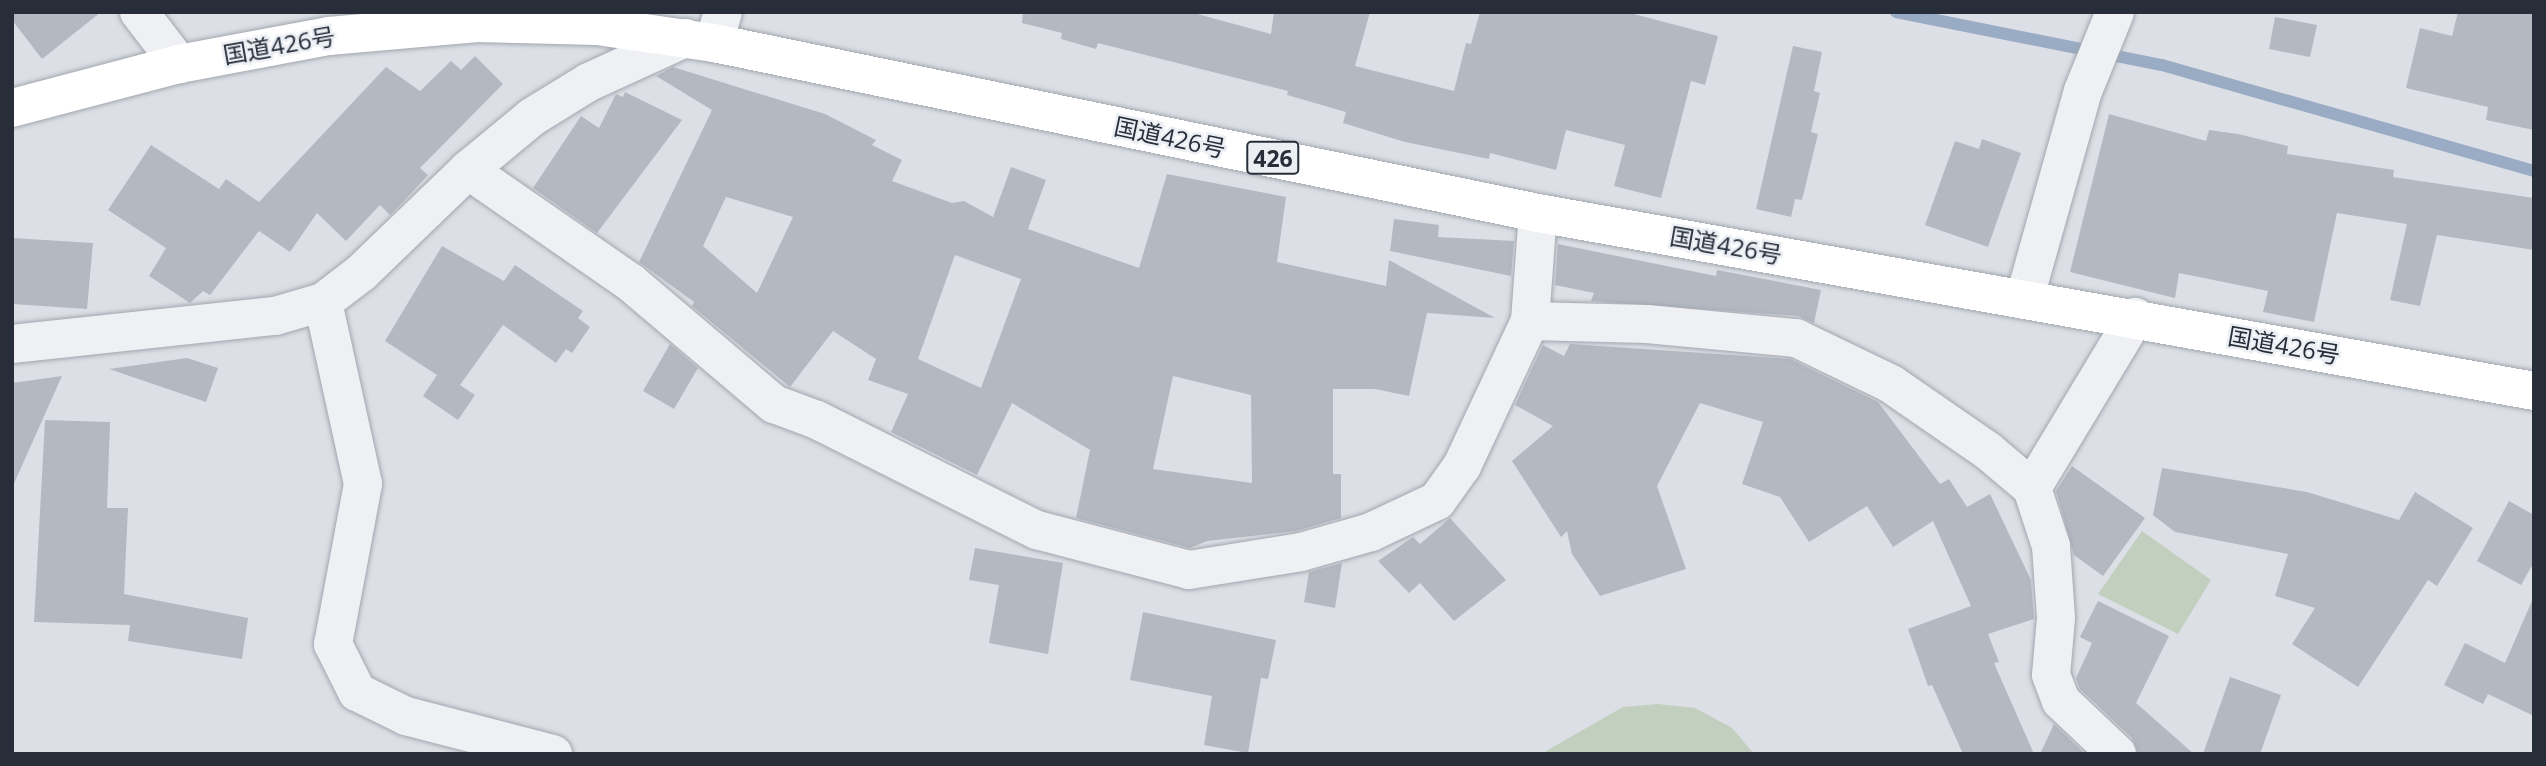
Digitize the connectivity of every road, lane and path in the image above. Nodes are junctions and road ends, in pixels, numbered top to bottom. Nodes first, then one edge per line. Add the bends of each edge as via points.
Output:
1 (139, 12) edge
2 (2115, 12) edge
3 (471, 17) edge
4 (707, 31) edge
5 (179, 64) junction
6 (12, 108) edge
7 (468, 170) junction
8 (1538, 213) junction
9 (2025, 297) junction
10 (323, 302) junction
11 (2135, 317) junction
12 (1530, 321) junction
13 (12, 344) edge
14 (2534, 391) edge
15 (2032, 488) junction
16 (553, 754) edge
17 (2117, 754) edge

1 - 5 street
2 - 9 street via 2083,91
3 - 4 highway, 国道426号 / 426
3 - 5 highway, 国道426号 / 426 via 329,36
4 - 7 street via 559,98
4 - 8 highway, 国道426号 / 426
5 - 6 highway, 国道426号 / 426
7 - 10 street via 377,259
7 - 12 street via 630,282 774,404 817,420 1037,530 1189,570 1301,552 1371,532 1437,501 1462,466
8 - 9 highway, 国道426号 / 426
8 - 12 street
9 - 11 highway, 国道426号 / 426
10 - 13 street via 275,316
10 - 16 street via 363,484 333,644 357,692 406,716
11 - 14 highway, 国道426号 / 426
11 - 15 street
12 - 15 street via 1647,324 1796,338 1891,384 1988,451
15 - 17 street via 2051,546 2056,618 2051,675 2062,701

